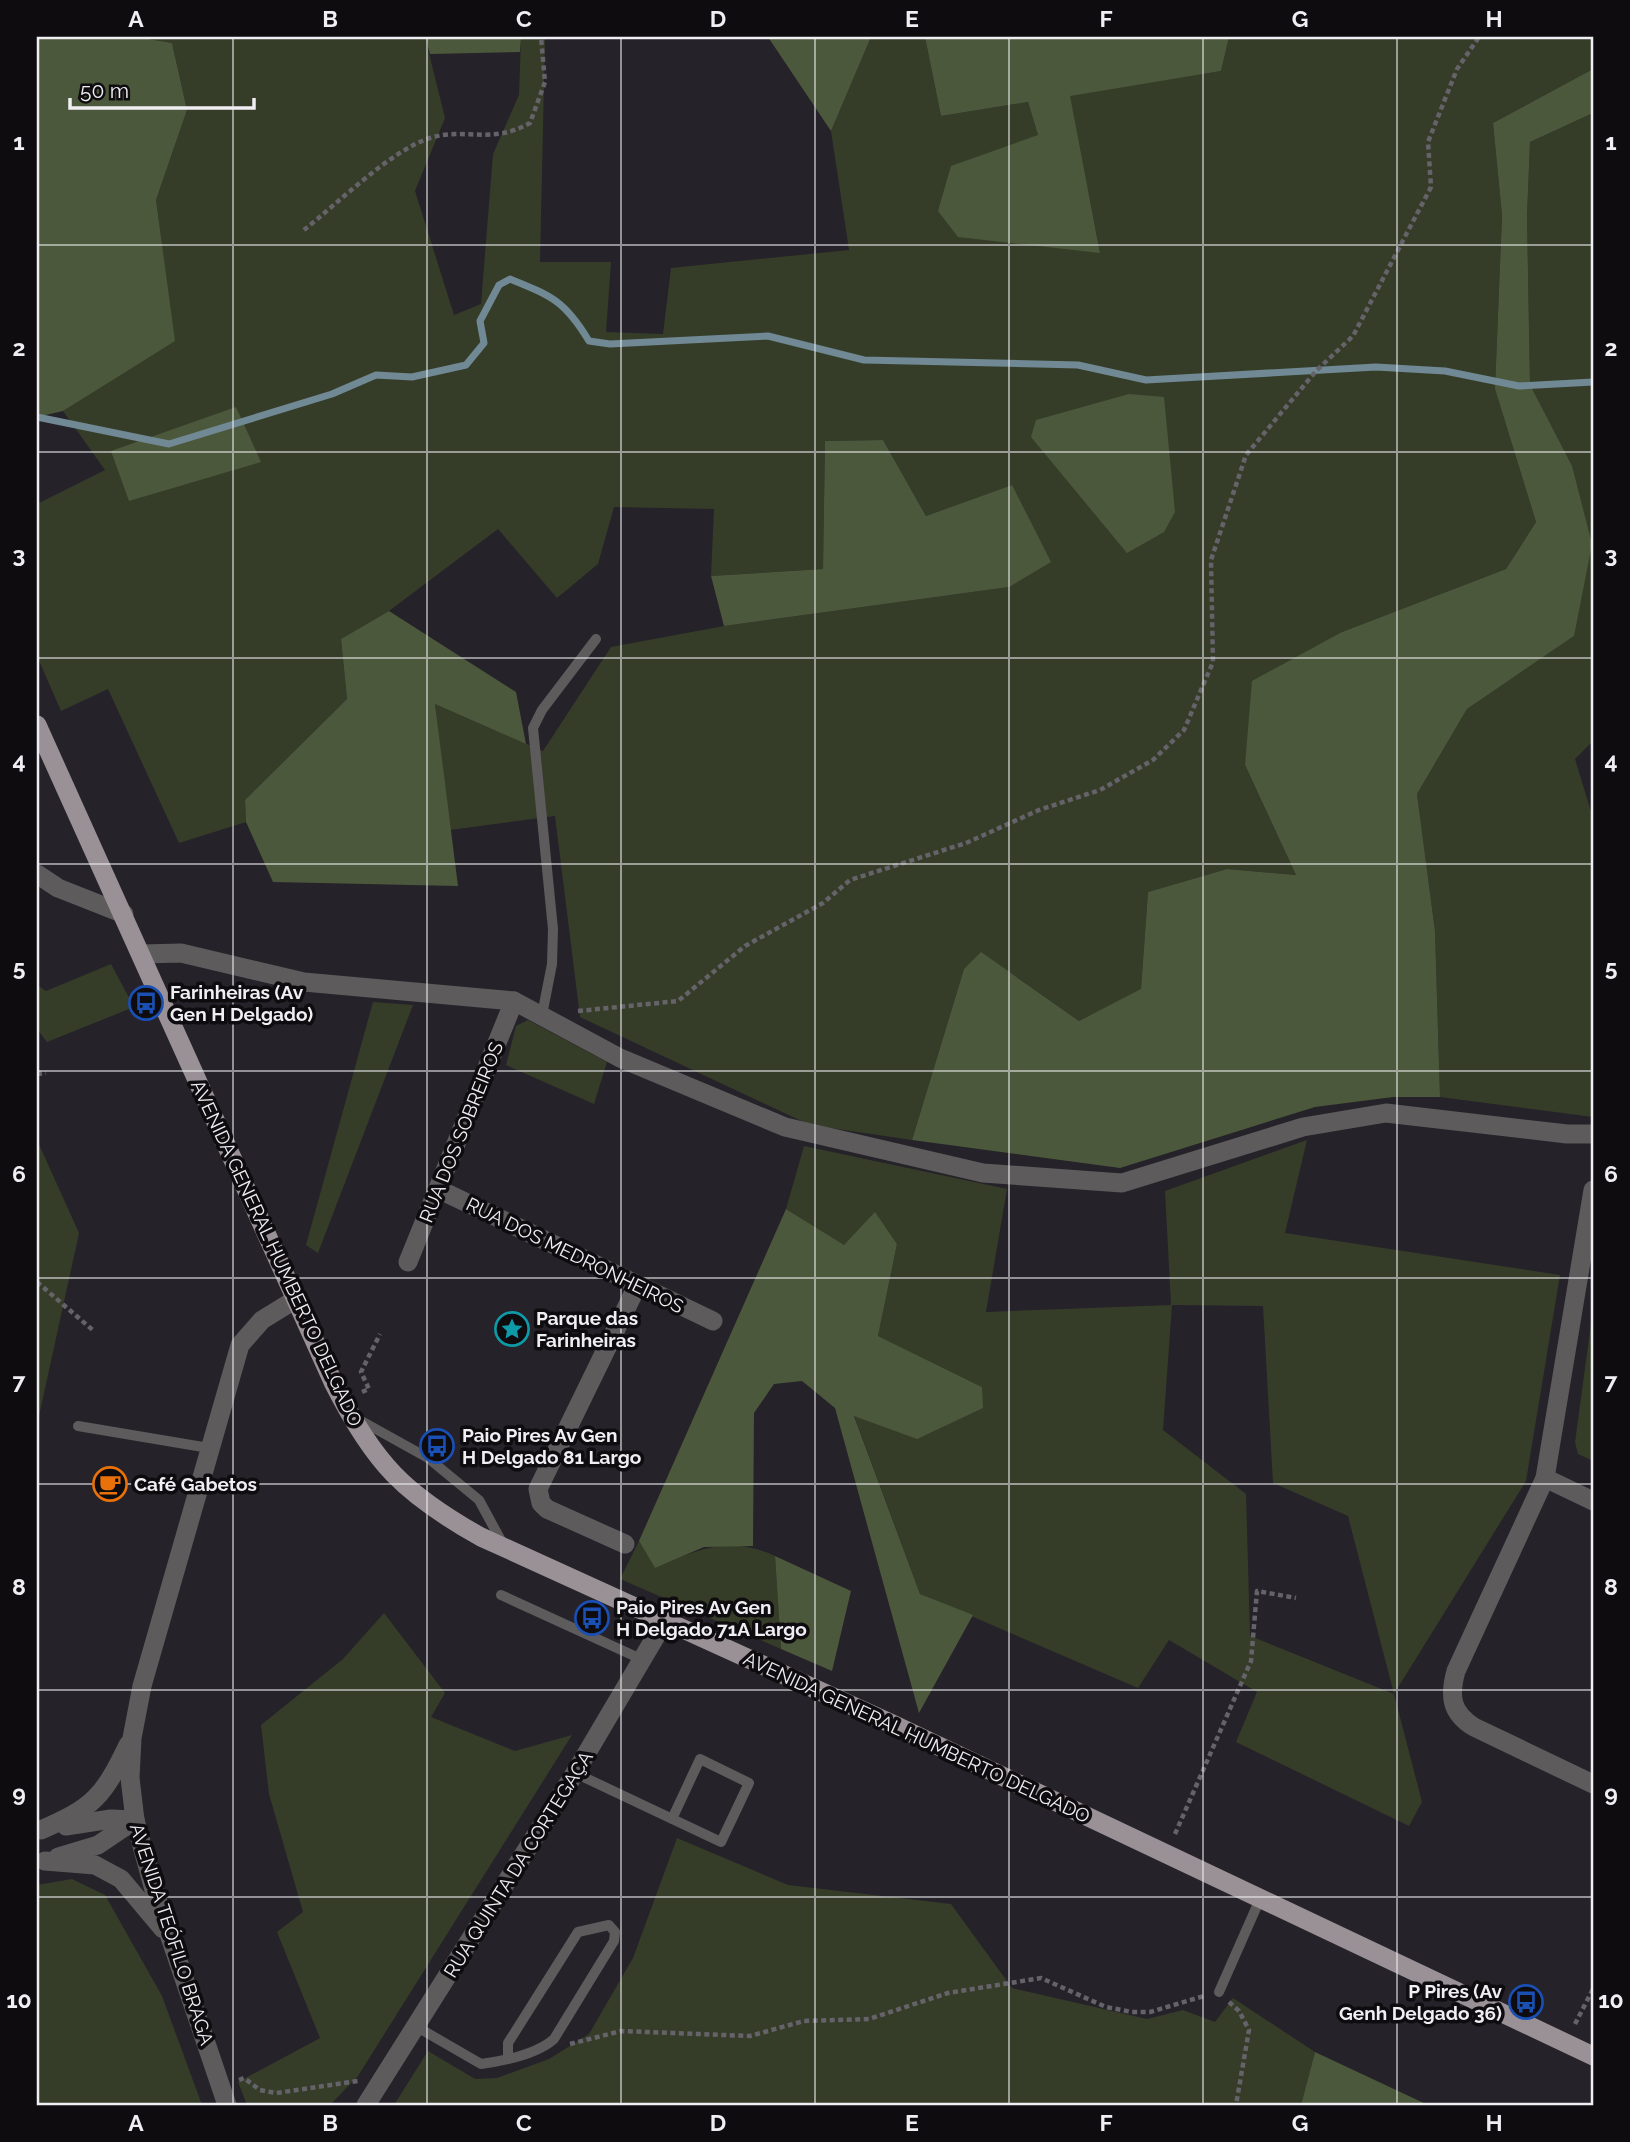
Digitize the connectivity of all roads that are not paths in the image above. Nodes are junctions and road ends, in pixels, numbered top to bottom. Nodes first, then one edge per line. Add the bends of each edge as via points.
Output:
1 (596, 639) dead end
2 (37, 725) edge
3 (37, 874) edge
4 (124, 914) junction
5 (142, 954) junction
6 (514, 1002) junction
7 (542, 1014) junction
8 (1593, 1134) edge
9 (438, 1189) junction
10 (1593, 1190) edge
11 (408, 1262) dead end
12 (637, 1286) junction
13 (296, 1299) junction
14 (713, 1321) dead end
15 (347, 1409) junction
16 (78, 1426) dead end
17 (209, 1448) junction
18 (1545, 1478) junction
19 (1593, 1501) edge
20 (625, 1544) dead end
21 (506, 1548) junction
22 (500, 1595) dead end
23 (666, 1619) junction
24 (641, 1659) junction
25 (132, 1738) junction
26 (575, 1773) junction
27 (1593, 1784) edge
28 (672, 1819) junction
29 (135, 1820) junction
30 (39, 1831) edge
31 (41, 1862) edge
32 (1260, 1899) junction
33 (171, 1938) junction
34 (1219, 1992) road end
35 (417, 2027) junction
36 (1593, 2056) edge
37 (508, 2058) junction
38 (227, 2105) edge
39 (366, 2105) edge

1 - 7 lane via 542,710 533,729 553,929 552,964
2 - 4 main road, AVENIDA GENERAL HUMBERTO DELGADO
3 - 4 street via 58,888
4 - 5 main road, AVENIDA GENERAL HUMBERTO DELGADO
5 - 6 street via 181,953 304,982
5 - 13 main road, AVENIDA GENERAL HUMBERTO DELGADO
6 - 7 street
6 - 9 street, RUA DOS SOBREIROS
7 - 8 street via 620,1058 785,1126 983,1173 1122,1183 1303,1126 1386,1113
9 - 11 street, RUA DOS SOBREIROS
9 - 12 street, RUA DOS MEDRONHEIROS
10 - 18 street
12 - 14 street, RUA DOS MEDRONHEIROS
12 - 20 street via 538,1489 547,1508
13 - 15 main road, AVENIDA GENERAL HUMBERTO DELGADO
13 - 17 street, AVENIDA TEÓFILO BRAGA via 262,1320 240,1345
15 - 21 lane via 428,1458 479,1500
15 - 21 main road, AVENIDA GENERAL HUMBERTO DELGADO via 393,1475 432,1509
16 - 17 lane
17 - 25 street, AVENIDA TEÓFILO BRAGA via 142,1686
18 - 19 street
18 - 27 street via 1456,1671 1451,1699 1460,1717 1474,1727
21 - 23 main road, AVENIDA GENERAL HUMBERTO DELGADO
22 - 24 lane
23 - 24 street, RUA QUINTA DA CORTEGAÇA
23 - 32 main road, AVENIDA GENERAL HUMBERTO DELGADO
24 - 26 street, RUA QUINTA DA CORTEGAÇA
25 - 29 street, AVENIDA TEÓFILO BRAGA
25 - 30 street via 98,1798 79,1814
26 - 28 lane
26 - 35 street, RUA QUINTA DA CORTEGAÇA
28 - 28 lane via 721,1842 749,1783 700,1759
29 - 30 street via 111,1819
29 - 31 street via 98,1845
29 - 33 street, AVENIDA TEÓFILO BRAGA
31 - 33 street via 95,1865 121,1879
32 - 34 lane
32 - 36 main road, AVENIDA GENERAL HUMBERTO DELGADO
33 - 38 street, AVENIDA TEÓFILO BRAGA
35 - 37 lane via 473,2062
35 - 39 street, RUA QUINTA DA CORTEGAÇA
37 - 37 lane via 548,2044 614,1941 615,1932 609,1925 578,1932 508,2043

